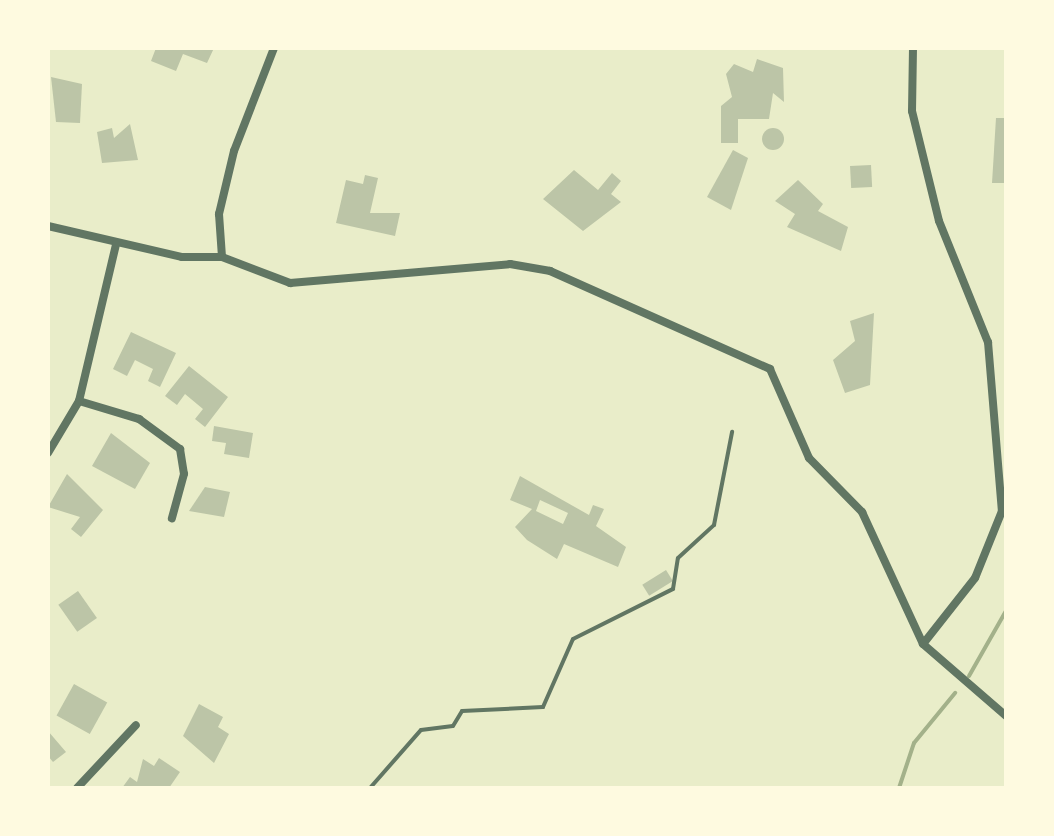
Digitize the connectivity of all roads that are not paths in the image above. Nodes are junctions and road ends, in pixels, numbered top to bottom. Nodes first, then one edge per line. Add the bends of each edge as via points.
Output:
1 (274, 48) edge
2 (913, 48) edge
3 (48, 226) edge
4 (116, 244) junction
5 (222, 256) junction
6 (78, 401) junction
7 (732, 432) dead end
8 (48, 452) edge
9 (172, 518) dead end
10 (923, 644) junction
11 (1006, 716) edge
12 (136, 724) dead end
13 (77, 788) edge
14 (370, 788) edge

1 - 5 street via 234,150 219,214
2 - 10 street via 912,111 939,221 988,342 1002,511 975,578
3 - 4 street
4 - 5 street
4 - 6 street
5 - 10 street via 290,283 510,264 550,270 770,370 808,458 862,512
6 - 8 street
6 - 9 street via 138,419 180,449 184,474
7 - 14 lane via 714,525 678,558 673,589 574,639 543,707 462,711 453,726 421,730
10 - 11 street
12 - 13 street

